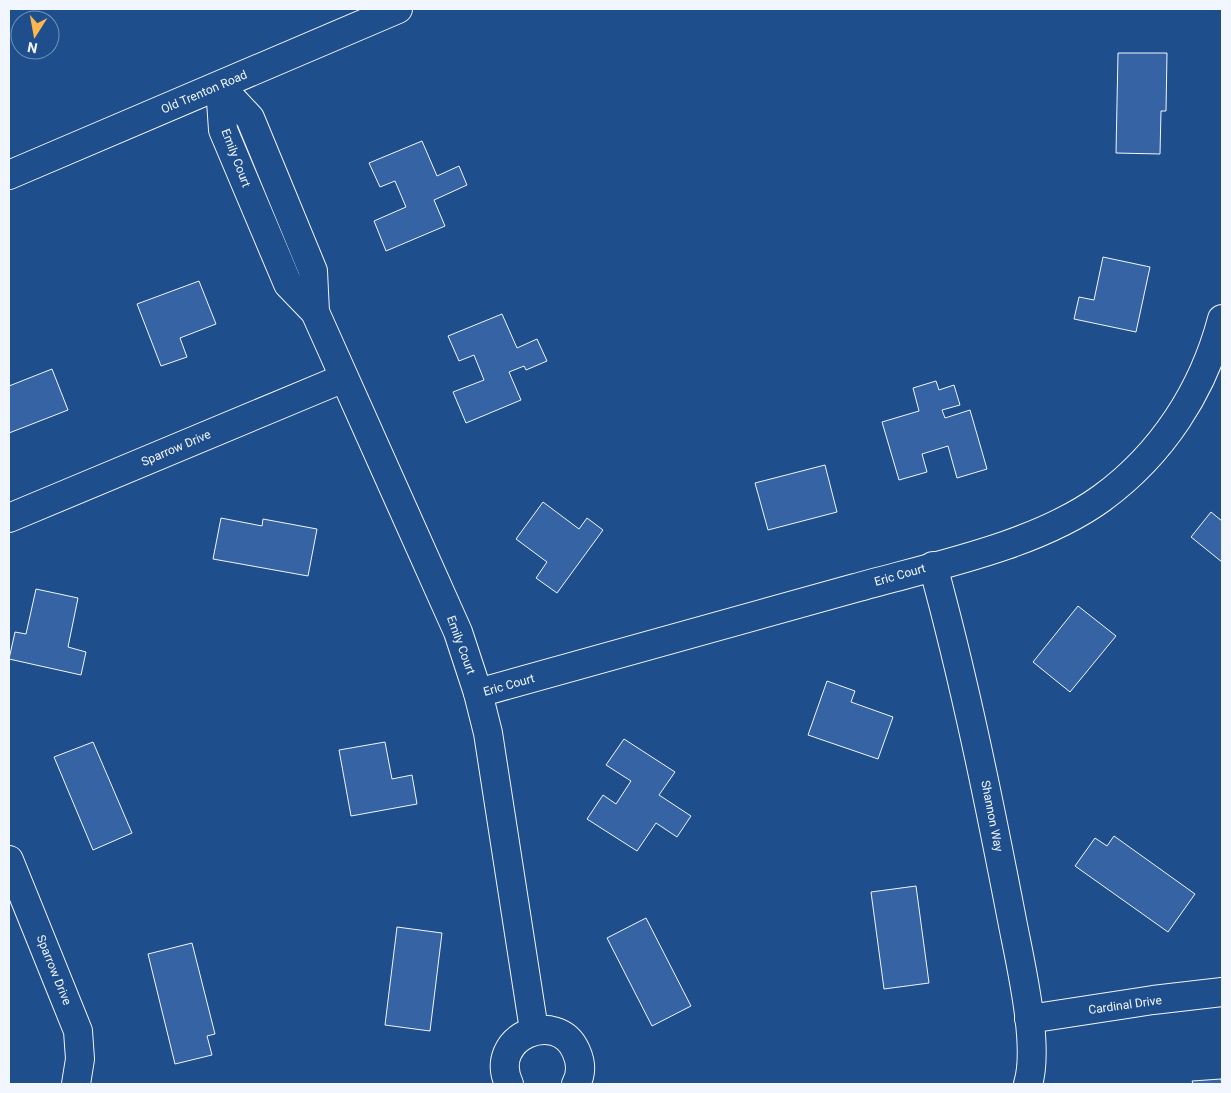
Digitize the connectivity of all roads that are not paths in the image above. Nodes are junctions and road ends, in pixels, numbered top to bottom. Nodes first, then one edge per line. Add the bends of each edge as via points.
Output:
1 (398, 9) edge
2 (220, 86) junction
3 (9, 175) edge
4 (1222, 319) edge
5 (344, 378) junction
6 (9, 518) edge
7 (933, 566) junction
8 (478, 693) junction
9 (9, 860) edge
10 (1222, 992) edge
11 (1029, 1019) junction
12 (534, 1030) junction
13 (1036, 1080) edge
14 (76, 1084) edge
15 (509, 1084) edge
16 (576, 1084) edge

1 - 2 street, Old Trenton Road
2 - 3 street, Old Trenton Road
2 - 5 street, Emily Court via 223,130 284,275 288,284 315,312
4 - 7 street, Eric Court via 1214,350 1196,391 1169,433 1136,470 1102,498 1064,522 1029,538
5 - 6 street, Sparrow Drive
5 - 8 street, Emily Court via 458,632
7 - 8 street, Eric Court
7 - 11 street, Shannon Way via 981,756
8 - 12 street, Emily Court via 488,733
9 - 14 street, Sparrow Drive via 78,1030 80,1059
10 - 11 street, Cardinal Drive
11 - 13 street, Shannon Way
12 - 15 street via 518,1038 509,1048 504,1068
12 - 16 street via 551,1030 574,1045 581,1069

